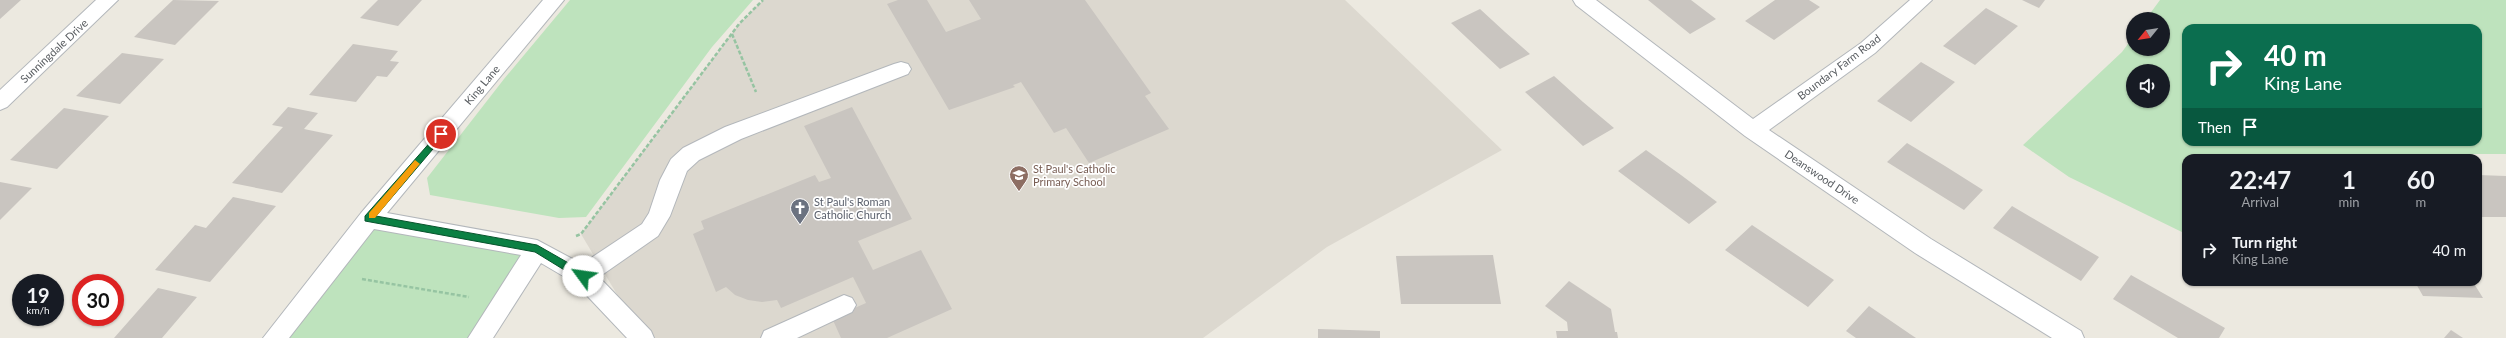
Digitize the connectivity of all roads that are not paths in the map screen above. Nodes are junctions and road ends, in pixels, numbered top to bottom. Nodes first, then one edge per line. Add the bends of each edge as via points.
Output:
1 (108, 0) edge
2 (554, 0) edge
3 (1583, 0) edge
4 (1922, 0) edge
5 (901, 70) dead end
6 (0, 102) edge
7 (1753, 130) junction
8 (369, 219) junction
9 (537, 249) junction
10 (583, 276) junction
11 (844, 305) dead end
12 (275, 338) edge
13 (480, 338) edge
14 (642, 338) edge
15 (773, 338) edge
16 (2072, 338) edge

1 - 6 street, Sunningdale Drive
2 - 8 street, King Lane
3 - 7 street, Deanswood Drive
4 - 7 street, Boundary Farm Road via 1868,48
5 - 10 street via 708,143 691,154 679,164 659,216 650,230
7 - 16 street, Deanswood Drive via 1923,246
8 - 9 street
8 - 12 street, King Lane
9 - 10 street
9 - 13 street
10 - 14 street
11 - 15 street

